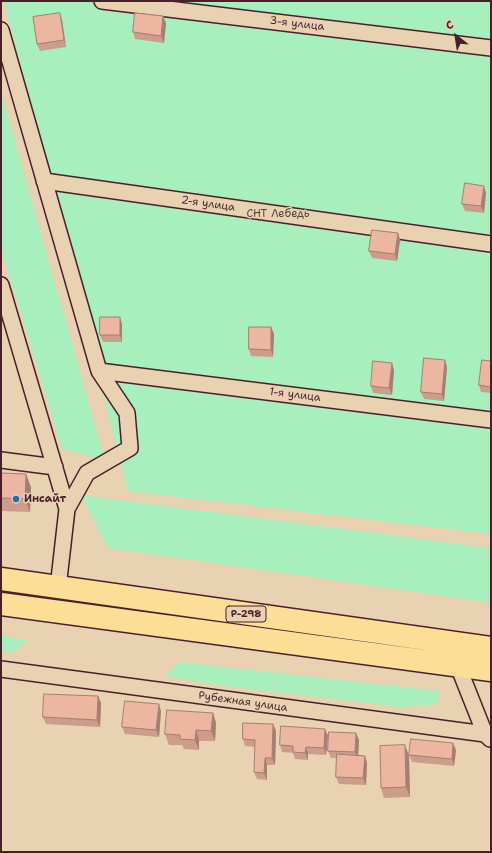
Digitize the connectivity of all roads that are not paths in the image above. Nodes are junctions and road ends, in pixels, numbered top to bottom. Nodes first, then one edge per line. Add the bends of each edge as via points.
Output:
1 (102, 1) edge
2 (1, 30) edge
3 (491, 48) edge
4 (44, 181) junction
5 (491, 244) edge
6 (1, 285) edge
7 (99, 370) junction
8 (491, 420) edge
9 (1, 460) edge
10 (55, 467) junction
11 (67, 509) junction
12 (1, 579) edge
13 (58, 588) junction
14 (1, 604) edge
15 (491, 648) edge
16 (458, 666) junction
17 (1, 669) edge
18 (491, 670) edge
19 (488, 736) edge

1 - 3 street, 3-я улица
2 - 4 street
4 - 5 street, 2-я улица
4 - 7 street
6 - 10 street
7 - 8 street, 1-я улица
7 - 11 street via 127,413 130,448 87,473
9 - 10 street
10 - 11 street
11 - 13 street
12 - 13 highway, Р-298
13 - 15 highway, Р-298
14 - 16 highway, Р-298
16 - 18 highway, Р-298
16 - 19 street
17 - 19 street, Рубежная улица

